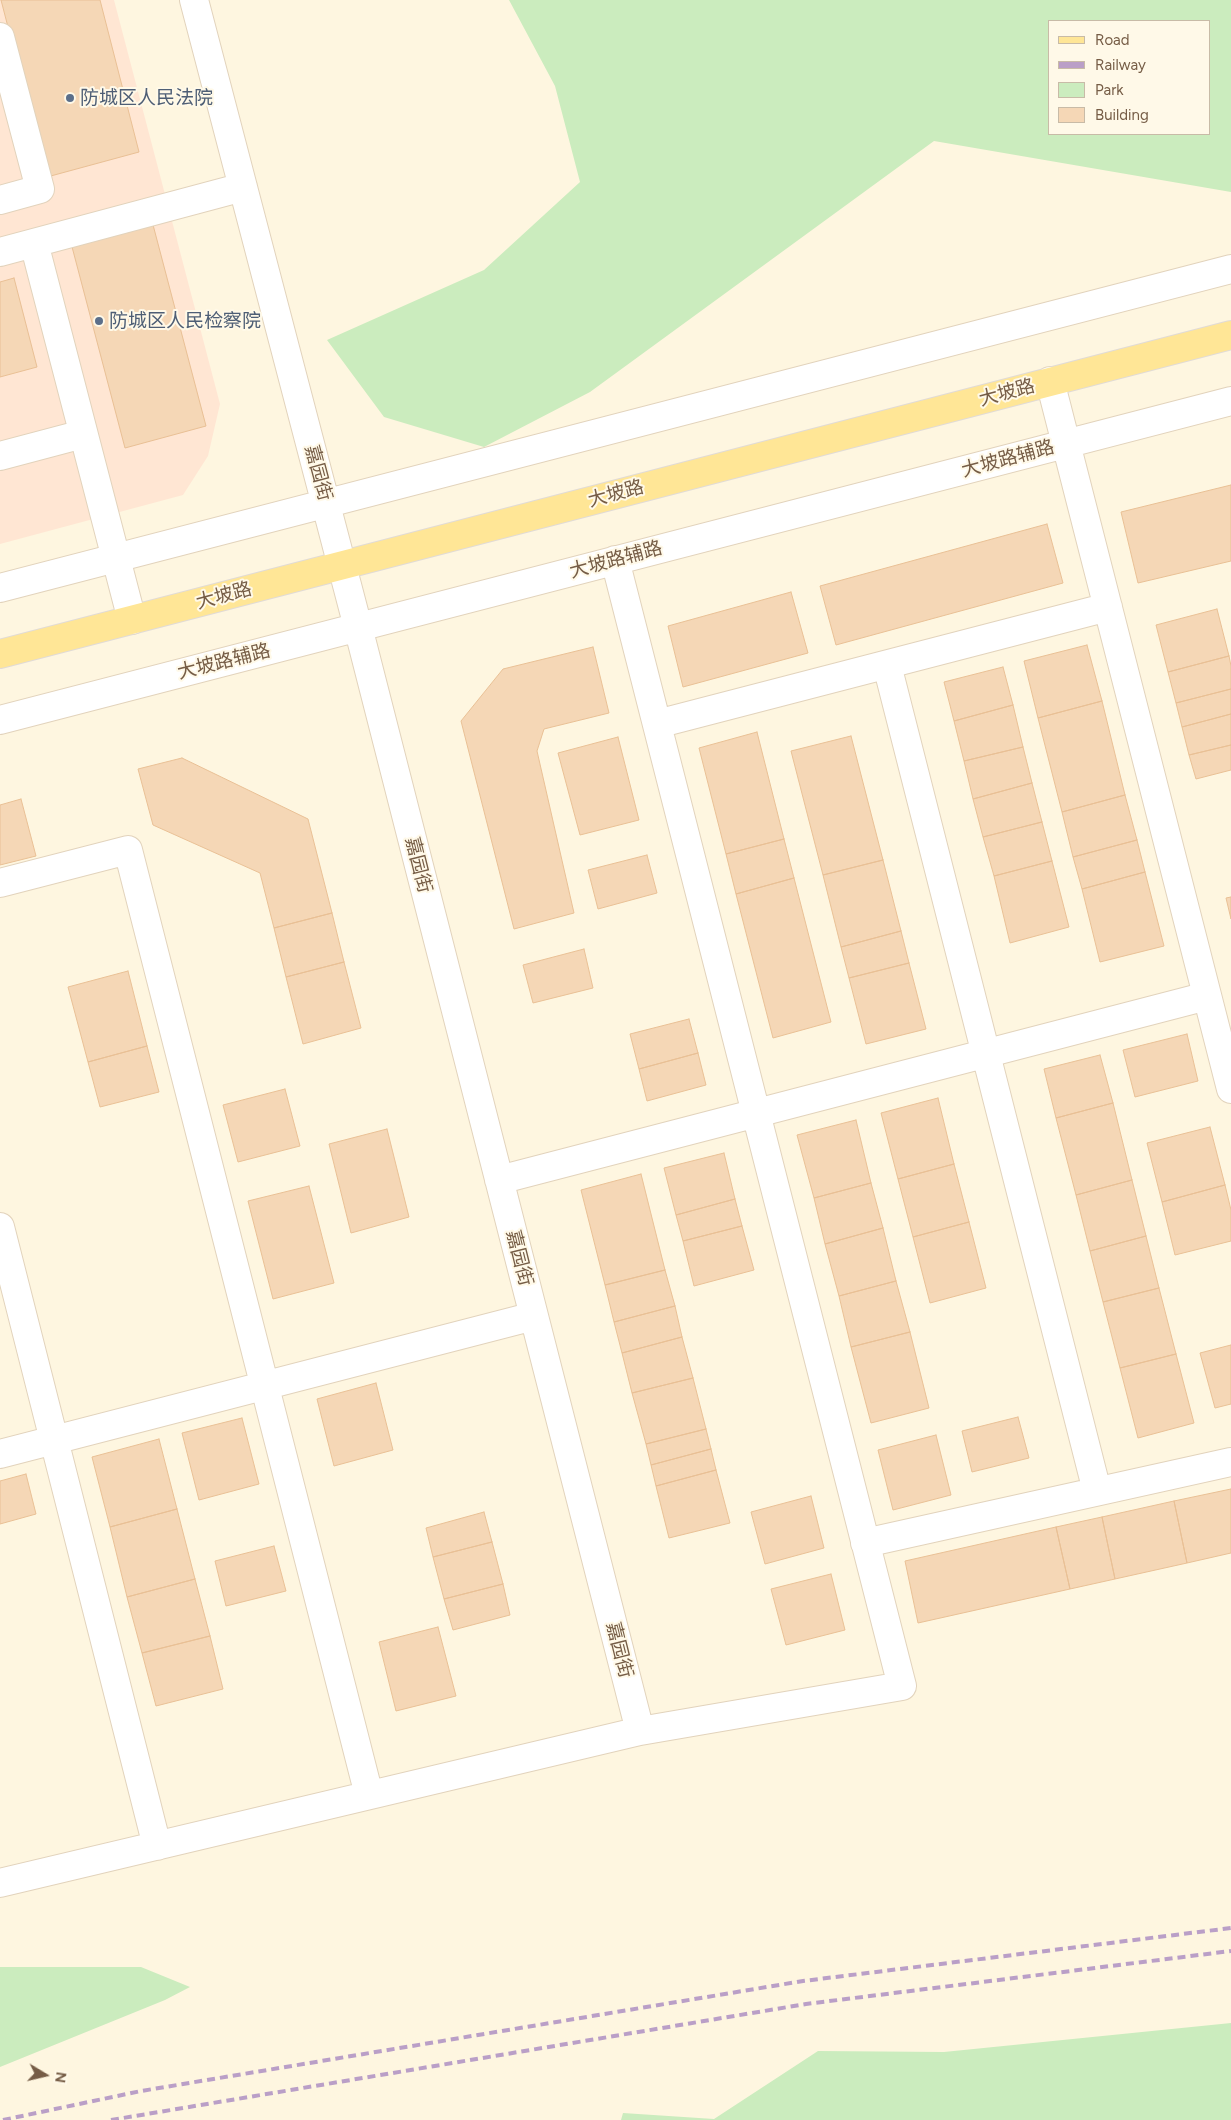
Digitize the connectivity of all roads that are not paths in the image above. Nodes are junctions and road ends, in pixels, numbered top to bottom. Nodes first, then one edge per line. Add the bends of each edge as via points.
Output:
1 (194, 0) edge
2 (0, 37) edge
3 (243, 187) junction
4 (0, 200) edge
5 (34, 243) junction
6 (0, 252) edge
7 (1231, 269) edge
8 (1231, 335) edge
9 (1050, 382) junction
10 (1231, 401) edge
11 (83, 434) junction
12 (1066, 443) junction
13 (0, 456) edge
14 (326, 504) junction
15 (116, 558) junction
16 (615, 560) junction
17 (342, 566) junction
18 (0, 588) edge
19 (1108, 607) junction
20 (132, 620) junction
21 (358, 627) junction
22 (0, 654) edge
23 (887, 665) junction
24 (0, 720) edge
25 (657, 724) junction
26 (0, 884) edge
27 (1207, 996) junction
28 (986, 1054) junction
29 (1231, 1090) edge
30 (756, 1113) junction
31 (499, 1180) junction
32 (0, 1227) edge
33 (534, 1316) junction
34 (264, 1386) junction
35 (54, 1440) junction
36 (0, 1454) edge
37 (1231, 1462) edge
38 (1097, 1491) junction
39 (865, 1543) junction
40 (640, 1731) junction
41 (369, 1796) junction
42 (157, 1846) junction
43 (0, 1883) edge

1 - 3 street, 嘉园街
2 - 4 street via 40,189
3 - 5 street
3 - 14 street, 嘉园街
5 - 6 street
5 - 11 street
7 - 14 street
8 - 9 main road, 大坡路
9 - 12 street
9 - 17 main road, 大坡路
10 - 12 street, 大坡路辅路
11 - 13 street
11 - 15 street
12 - 16 street, 大坡路辅路
12 - 19 street
14 - 15 street
14 - 17 street, 嘉园街
15 - 18 street
15 - 20 street
16 - 21 street, 大坡路辅路
16 - 25 street
17 - 20 main road, 大坡路
17 - 21 street, 嘉园街
19 - 23 street
19 - 27 street
20 - 22 main road, 大坡路
21 - 24 street, 大坡路辅路
21 - 31 street, 嘉园街
23 - 25 street
23 - 28 street
25 - 30 street
26 - 34 street via 128,850
27 - 28 street
27 - 29 street
28 - 30 street
28 - 38 street
30 - 31 street
30 - 39 street
31 - 33 street, 嘉园街
32 - 35 street
33 - 34 street
33 - 40 street, 嘉园街
34 - 35 street
34 - 41 street
35 - 36 street
35 - 42 street
37 - 38 street
38 - 39 street
39 - 40 street via 902,1686
40 - 41 street
41 - 42 street
42 - 43 street

